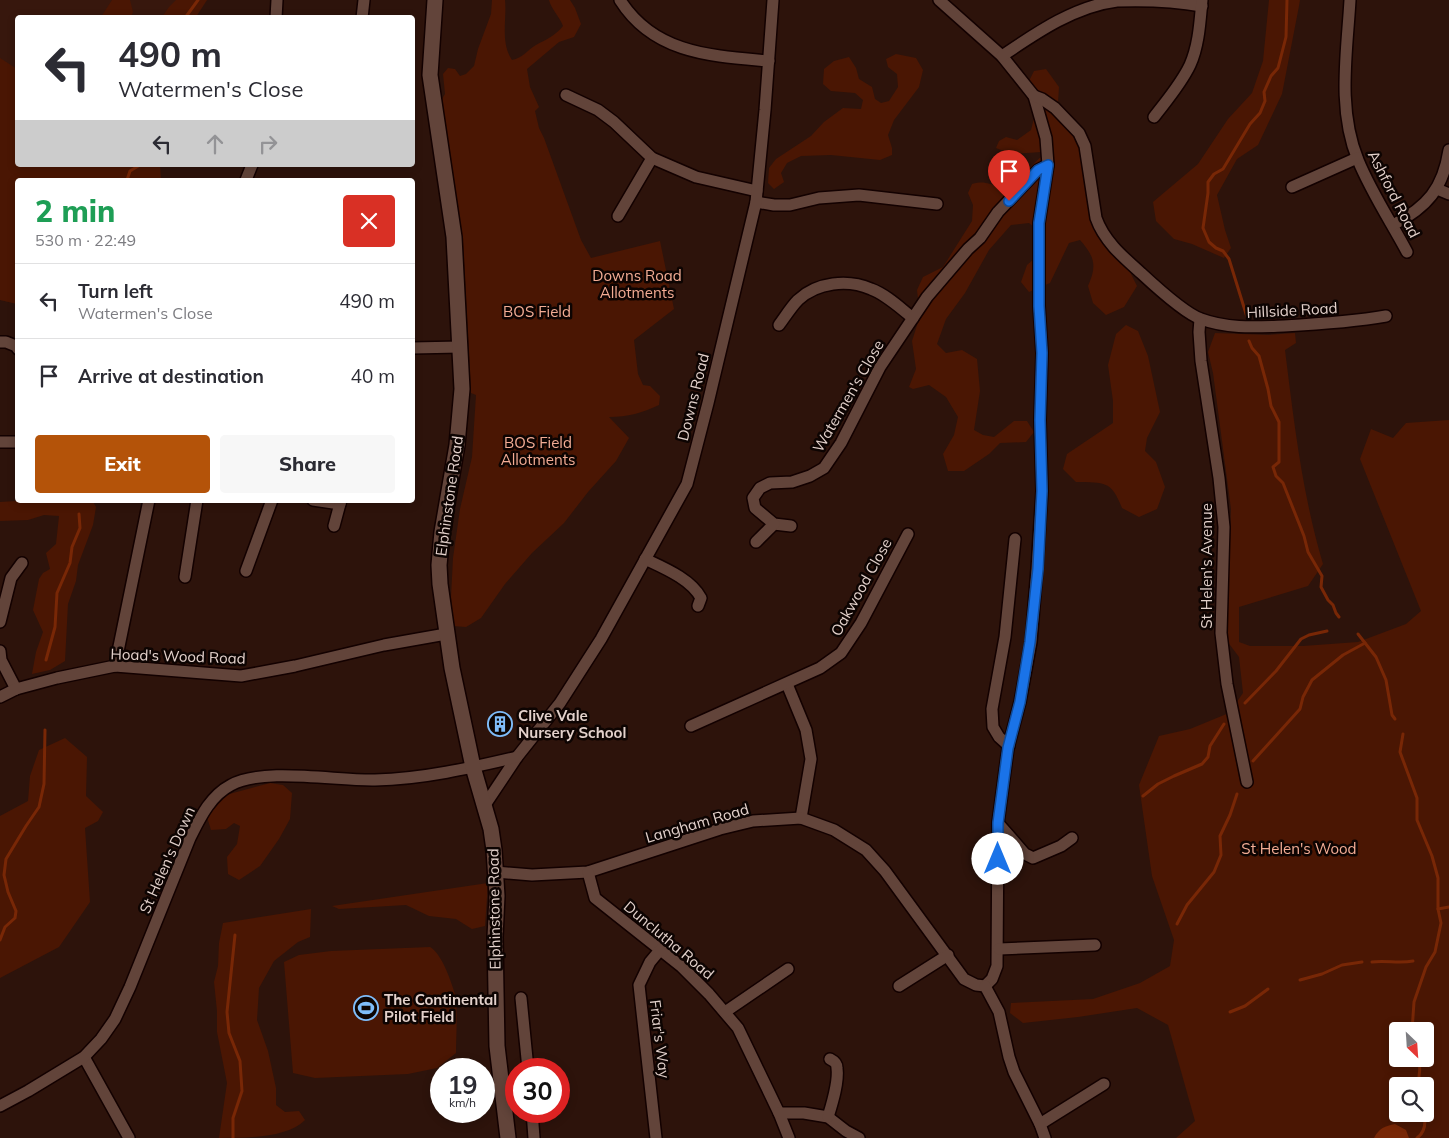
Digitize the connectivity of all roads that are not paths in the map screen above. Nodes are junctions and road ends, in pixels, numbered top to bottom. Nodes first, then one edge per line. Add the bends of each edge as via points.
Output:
1 (277, 0) edge
2 (364, 0) edge
3 (435, 0) edge
4 (620, 0) edge
5 (773, 0) edge
6 (938, 0) edge
7 (1350, 0) edge
8 (1202, 3) edge
9 (276, 15) edge
10 (362, 15) edge
11 (1002, 56) junction
12 (768, 61) junction
13 (566, 95) dead end
14 (1034, 96) junction
15 (1154, 117) dead end
16 (1449, 150) edge
17 (652, 158) junction
18 (1357, 158) junction
19 (1048, 165) junction
20 (1292, 187) dead end
21 (1437, 189) junction
22 (1449, 194) edge
23 (757, 196) junction
24 (618, 208) dead end
25 (931, 208) dead end
26 (1393, 225) junction
27 (1407, 252) dead end
28 (1386, 316) dead end
29 (913, 318) junction
30 (1200, 319) junction
31 (779, 325) dead end
32 (0, 342) edge
33 (15, 346) edge
34 (460, 347) junction
35 (415, 348) edge
36 (0, 442) edge
37 (15, 442) edge
38 (148, 503) edge
39 (197, 503) edge
40 (271, 503) edge
41 (340, 503) edge
42 (774, 524) junction
43 (334, 526) dead end
44 (791, 526) dead end
45 (908, 534) dead end
46 (1015, 539) dead end
47 (756, 542) dead end
48 (645, 559) junction
49 (22, 564) dead end
50 (246, 571) dead end
51 (185, 577) dead end
52 (698, 606) dead end
53 (0, 622) edge
54 (446, 634) junction
55 (0, 651) edge
56 (115, 666) junction
57 (787, 684) junction
58 (16, 689) junction
59 (0, 697) edge
60 (691, 726) dead end
61 (1008, 746) junction
62 (518, 757) junction
63 (474, 767) junction
64 (1247, 782) dead end
65 (485, 805) junction
66 (802, 818) junction
67 (998, 823) junction
68 (1072, 838) dead end
69 (496, 872) junction
70 (588, 872) junction
71 (1095, 944) dead end
72 (999, 949) junction
73 (660, 950) junction
74 (948, 955) junction
75 (788, 969) dead end
76 (899, 986) dead end
77 (986, 986) junction
78 (521, 998) dead end
79 (725, 1012) junction
80 (84, 1057) junction
81 (527, 1058) edge
82 (830, 1059) dead end
83 (1104, 1084) dead end
84 (0, 1106) edge
85 (779, 1113) junction
86 (828, 1117) junction
87 (533, 1123) edge
88 (1040, 1124) junction
89 (129, 1138) edge
90 (508, 1138) edge
91 (534, 1138) edge
92 (656, 1138) edge
93 (789, 1138) edge
94 (859, 1138) edge
95 (1045, 1138) edge

1 - 9 street
2 - 10 street
3 - 34 street, Elphinstone Road via 430,75 454,237
4 - 12 street via 647,30 672,44 708,55
5 - 12 street, Downs Road
6 - 11 street
7 - 18 street, Ashford Road via 1344,83 1346,114
8 - 11 street via 1145,0 1115,2 1080,11 1045,27
8 - 15 street via 1190,64 1176,90
11 - 14 street
12 - 23 street, Downs Road
13 - 17 street via 598,110
14 - 19 street via 1046,138
14 - 30 street via 1055,108 1079,134 1084,146 1096,218 1106,238 1159,289
16 - 21 street via 1447,166
17 - 23 street via 696,177
17 - 24 street
18 - 20 street
18 - 26 street, Ashford Road
19 - 29 street, Watermen's Close via 1038,170 998,212
19 - 61 street via 1039,223 1042,491 1038,569 1020,702
21 - 22 street
21 - 26 street via 1413,215
23 - 25 street via 774,205 859,195
23 - 48 street, Downs Road via 687,484
26 - 27 street, Ashford Road
28 - 30 street, Hillside Road via 1356,322 1254,327 1236,327
29 - 31 street via 871,289 835,283 815,289 799,299
29 - 42 street, Watermen's Close via 880,367 841,443 824,468 792,482 770,483 760,488 753,498 755,508
30 - 64 street, St Helen's Avenue via 1201,361 1224,527 1221,633 1227,684
32 - 33 street
34 - 35 street
34 - 54 street, Elphinstone Road via 460,419 440,565
36 - 37 street
38 - 56 street
39 - 51 street
40 - 50 street
41 - 43 street
42 - 44 street
42 - 47 street
45 - 57 street, Oakwood Close via 861,623 841,653 820,668
46 - 61 street via 1006,637 992,709 993,727
48 - 52 street via 696,590 701,598
48 - 62 street, Downs Road via 601,639 560,703
49 - 53 street via 11,578
54 - 56 street, Hoad's Wood Road via 241,676
54 - 63 street, Elphinstone Road
55 - 58 street via 1,660
56 - 58 street, Hoad's Wood Road
57 - 60 street, Oakwood Close
57 - 66 street via 806,730 811,759
58 - 59 street, Hoad's Wood Road
61 - 67 street
62 - 63 street
62 - 65 street, Downs Road
63 - 65 street, Elphinstone Road
63 - 80 street, St Helen's Down via 415,778 251,778 232,784 217,794 190,838 115,1019
65 - 69 street, Elphinstone Road
66 - 70 street, Langham Road via 737,825
66 - 74 street, Langham Road via 834,830 866,850
67 - 68 street via 1025,854 1033,858
67 - 72 street
69 - 70 street, Langham Road via 532,875
69 - 90 street, Elphinstone Road via 498,1046
70 - 73 street, Dunclutha Road via 595,898
71 - 72 street
72 - 77 street via 998,966
73 - 79 street, Dunclutha Road via 682,967
73 - 92 street, Friar's Way via 638,985
74 - 76 street
74 - 77 street, Langham Road via 964,979
75 - 79 street
77 - 88 street via 999,1012 1008,1057
78 - 81 street
79 - 85 street, Dunclutha Road via 738,1028
80 - 84 street, St Helen's Down
80 - 89 street
82 - 86 street via 838,1069
83 - 88 street
85 - 86 street
85 - 93 street, Dunclutha Road
86 - 94 street
87 - 91 street
88 - 95 street

